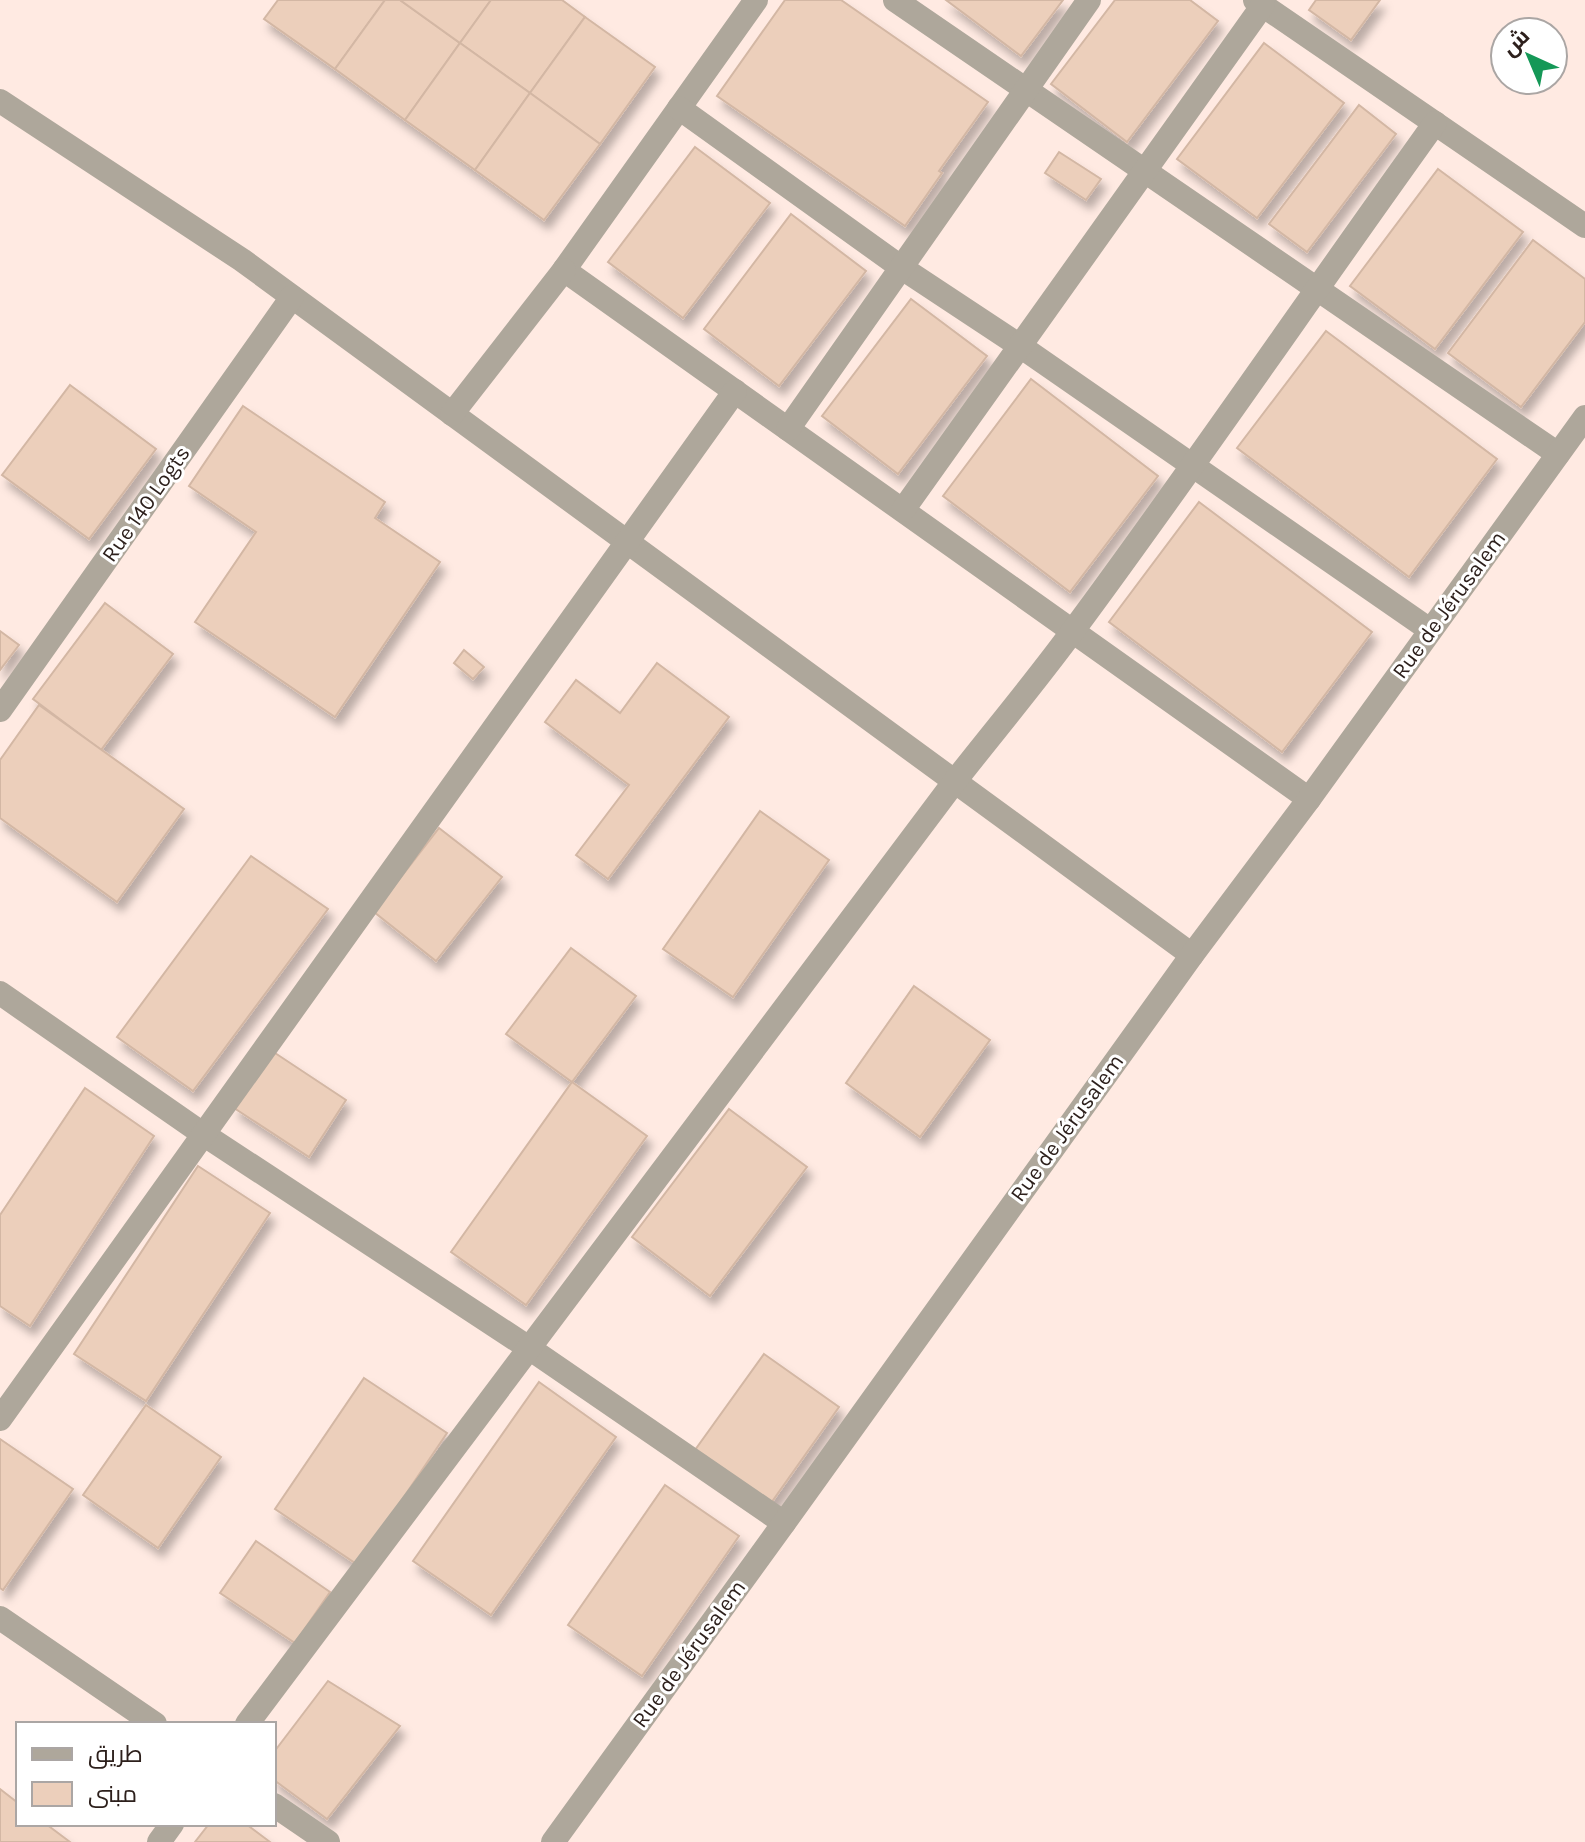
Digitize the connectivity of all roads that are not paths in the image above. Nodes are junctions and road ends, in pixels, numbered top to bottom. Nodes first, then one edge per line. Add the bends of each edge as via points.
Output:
1 (756, 0) edge
2 (895, 0) edge
3 (1089, 0) edge
4 (1259, 3) edge
5 (1026, 90) junction
6 (0, 101) edge
7 (679, 108) junction
8 (1435, 123) junction
9 (1144, 171) junction
10 (1585, 226) edge
11 (902, 268) junction
12 (564, 270) junction
13 (1316, 289) junction
14 (292, 297) junction
15 (1020, 346) junction
16 (735, 391) junction
17 (452, 414) junction
18 (1585, 417) edge
19 (788, 429) junction
20 (1558, 454) junction
21 (1193, 466) junction
22 (903, 510) junction
23 (627, 542) junction
24 (1430, 630) junction
25 (1073, 631) junction
26 (0, 710) edge
27 (955, 781) junction
28 (1309, 799) junction
29 (1192, 955) junction
30 (0, 993) edge
31 (203, 1134) junction
32 (529, 1348) junction
33 (0, 1419) edge
34 (784, 1523) junction
35 (0, 1618) edge
36 (152, 1722) edge
37 (248, 1722) edge
38 (276, 1806) edge
39 (328, 1842) edge
40 (553, 1842) edge

1 - 7 street
2 - 5 street
3 - 5 street
4 - 8 street
4 - 9 street
5 - 9 street
5 - 11 street
6 - 14 street
7 - 11 street
7 - 12 street
8 - 10 street
8 - 13 street
9 - 13 street
9 - 15 street
11 - 15 street
11 - 19 street
12 - 16 street
12 - 17 street
13 - 20 street
13 - 21 street
14 - 17 street
14 - 26 street, Rue 140 Logts
15 - 21 street
15 - 22 street
16 - 19 street
16 - 23 street
17 - 23 street
18 - 20 street, Rue de Jérusalem
19 - 22 street
20 - 24 street, Rue de Jérusalem
21 - 24 street
21 - 25 street
22 - 25 street
23 - 27 street
23 - 31 street
24 - 28 street, Rue de Jérusalem
25 - 27 street
25 - 28 street
27 - 29 street
27 - 32 street
28 - 29 street, Rue de Jérusalem
29 - 34 street, Rue de Jérusalem
30 - 31 street
31 - 32 street
31 - 33 street
32 - 34 street
32 - 37 street
34 - 40 street, Rue de Jérusalem
35 - 36 street
38 - 39 street

